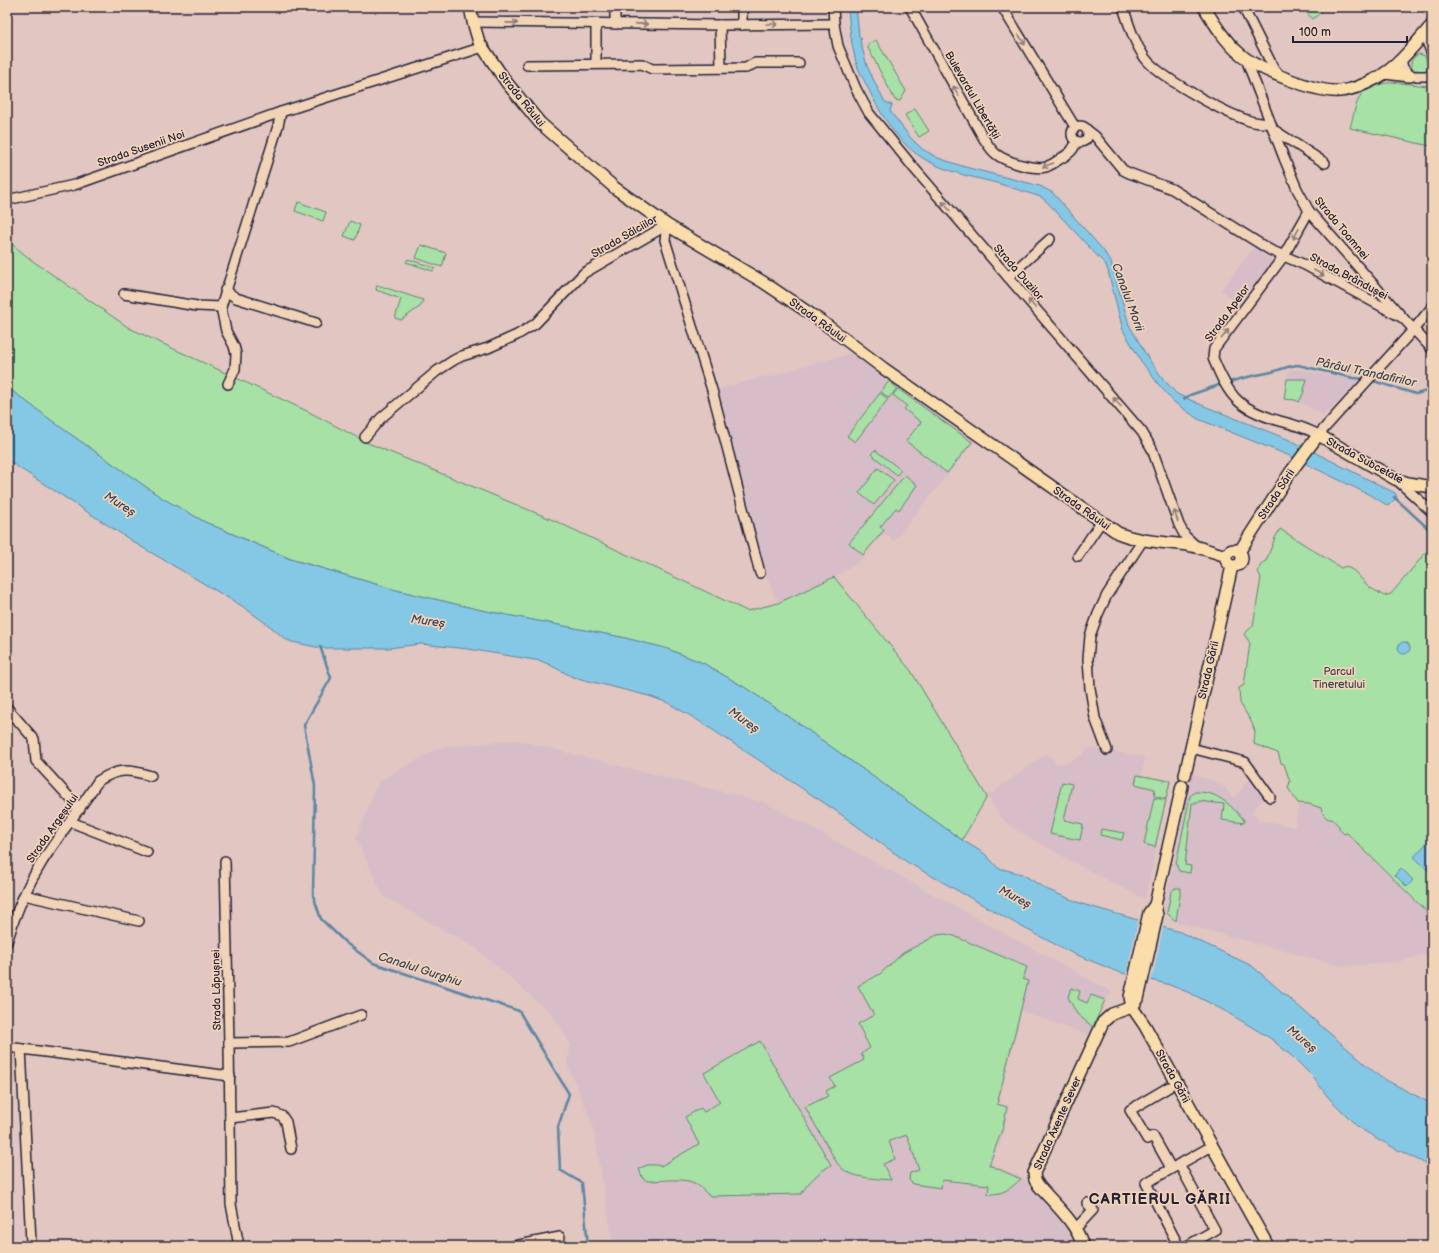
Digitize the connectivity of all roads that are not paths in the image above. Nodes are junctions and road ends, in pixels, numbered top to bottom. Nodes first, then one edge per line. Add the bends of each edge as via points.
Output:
1 (470, 7) edge
2 (615, 7) edge
3 (742, 7) edge
4 (834, 7) edge
5 (910, 7) edge
6 (1002, 7) edge
7 (1123, 7) edge
8 (1204, 7) edge
9 (1243, 7) edge
10 (473, 22) junction
11 (596, 24) junction
12 (615, 24) junction
13 (834, 24) junction
14 (720, 25) junction
15 (742, 25) junction
16 (1432, 25) edge
17 (1424, 34) junction
18 (483, 47) junction
19 (1432, 54) edge
20 (1246, 59) junction
21 (1401, 59) junction
22 (799, 63) dead end
23 (596, 64) junction
24 (526, 65) dead end
25 (721, 68) junction
26 (1385, 74) junction
27 (1279, 75) junction
28 (1410, 76) junction
29 (1432, 76) edge
30 (281, 112) junction
31 (1075, 127) junction
32 (1272, 127) junction
33 (1087, 134) junction
34 (1076, 141) junction
35 (1325, 163) dead end
36 (7, 200) edge
37 (1309, 211) junction
38 (667, 225) junction
39 (1050, 239) dead end
40 (1283, 257) junction
41 (1008, 276) junction
42 (1375, 286) junction
43 (225, 290) junction
44 (124, 294) dead end
45 (1365, 298) junction
46 (220, 307) junction
47 (1432, 307) edge
48 (1403, 318) junction
49 (316, 323) dead end
50 (1414, 329) junction
51 (1432, 349) edge
52 (228, 384) dead end
53 (366, 437) dead end
54 (1317, 437) junction
55 (1395, 478) junction
56 (1432, 487) edge
57 (1432, 512) edge
58 (1101, 522) junction
59 (1144, 540) junction
60 (1198, 547) junction
61 (1240, 552) junction
62 (1078, 556) dead end
63 (1226, 556) junction
64 (1232, 566) junction
65 (760, 573) dead end
66 (7, 708) edge
67 (1191, 748) junction
68 (1107, 750) dead end
69 (151, 776) dead end
70 (1270, 797) dead end
71 (80, 809) junction
72 (70, 822) junction
73 (147, 852) dead end
74 (225, 861) dead end
75 (24, 895) junction
76 (139, 921) dead end
77 (7, 942) edge
78 (1134, 1001) junction
79 (361, 1015) dead end
80 (229, 1043) junction
81 (7, 1047) edge
82 (21, 1049) junction
83 (230, 1076) junction
84 (1169, 1087) dead end
85 (230, 1118) junction
86 (1212, 1146) junction
87 (291, 1149) dead end
88 (1175, 1166) junction
89 (1087, 1203) dead end
90 (1079, 1225) dead end
91 (560, 1237) dead end
92 (30, 1242) dead end
93 (239, 1246) edge
94 (514, 1246) edge
95 (1083, 1246) edge
96 (1180, 1246) edge
97 (1268, 1246) edge

1 - 10 main road, Strada Râului
2 - 12 street
3 - 15 street
4 - 13 street, Strada Duzilor
34 -> 5 street, Bulevardul Libertății via 1072,152 1050,166 1039,167 1011,162 997,155 984,139
6 -> 31 street
7 - 32 street via 1135,41 1145,58 1155,68 1226,112
8 - 20 main road via 1226,40
9 - 27 street
10 -> 11 street
10 - 18 main road, Strada Râului
11 - 12 street
11 - 23 street
12 -> 14 street
15 -> 13 street
41 -> 13 street, Strada Duzilor via 869,113 838,46
14 - 15 street
14 - 25 street
16 - 17 main road
17 - 19 street
17 - 21 main road
18 - 30 street, Strada Susenii Noi
18 - 38 main road, Strada Râului via 507,83 540,123 615,188
20 - 27 main road
20 - 32 street, Strada Toamnei
21 - 26 main road
21 - 28 street via 1403,68
22 - 25 street via 755,63 746,68
23 - 24 street
23 - 25 street via 642,64 652,69
26 - 27 main road via 1361,86 1341,91 1307,85
26 - 28 main road
28 - 29 street
30 - 36 street, Strada Susenii Noi via 74,185
30 - 43 street
31 - 33 street via 1083,126
31 - 34 street via 1072,135
32 - 35 street
32 - 37 street, Strada Toamnei via 1297,189
33 - 34 street via 1082,142
33 - 40 street via 1100,142 1123,170 1172,188
37 -> 40 street, Strada Apelor
37 - 42 street, Strada Toamnei
38 - 53 street, Strada Sălciilor via 584,273 535,324 523,332 448,364 381,418
38 - 58 main road, Strada Râului via 763,282
38 - 65 street, Strada Sălciilor via 665,240 712,390
39 - 41 street
40 -> 45 street, Strada Brândușei via 1305,265
54 -> 40 street, Strada Apelor via 1302,427 1245,408 1228,389 1213,358 1214,349
60 -> 41 street, Strada Duzilor via 1188,541 1179,525 1152,449 1142,432
42 - 45 street
42 - 48 street, Strada Toamnei
43 - 46 street
43 - 49 street via 236,298
44 - 46 street via 197,306
45 - 48 street, Strada Brândușei
46 - 52 street via 226,331 236,354 235,369
47 - 50 street, Strada Sării
48 - 50 street, Strada Toamnei
50 - 51 street, Strada Toamnei
50 - 54 street, Strada Sării
54 - 55 main road, Strada Subcetate
54 - 61 main road, Strada Sării
55 - 56 main road, Strada Subcetate
55 - 57 street
58 - 59 main road, Strada Râului via 1118,533
58 - 62 street
59 - 60 main road, Strada Râului
59 - 68 street via 1107,595 1090,636 1090,688 1095,718
60 - 63 main road, Strada Râului
61 - 63 main road via 1232,550
61 - 64 main road via 1242,561
63 - 64 main road via 1227,562
64 - 67 main road, Strada Gării
66 - 71 street via 34,739 36,761
67 - 70 street via 1245,762
67 - 78 main road, Strada Gării via 1185,775 1190,782 1182,786
69 - 71 street, Strada Argeșului via 124,771 110,773 98,781
71 - 72 street, Strada Argeșului
72 - 73 street
72 - 75 street, Strada Argeșului via 42,862
74 - 80 street, Strada Lăpușnei
75 - 76 street
75 - 77 street, Strada Argeșului
78 - 86 main road, Strada Gării via 1145,1026
78 - 95 main road, Strada Axente Sever via 1103,1022 1034,1173 1038,1186 1071,1222
79 - 80 street via 289,1042
80 - 83 street, Strada Lăpușnei
81 - 82 street
82 - 83 street
82 - 92 street
83 - 85 street, Strada Lăpușnei
84 - 88 street via 1130,1110 1147,1139 1153,1136
85 - 87 street via 274,1113 282,1116 286,1122
85 - 93 street, Strada Lăpușnei via 231,1204
86 - 88 street
86 - 97 main road, Strada Gării
88 - 96 street via 1146,1183
88 - 96 street via 1215,1230
89 - 90 street via 1093,1210
91 - 94 street

